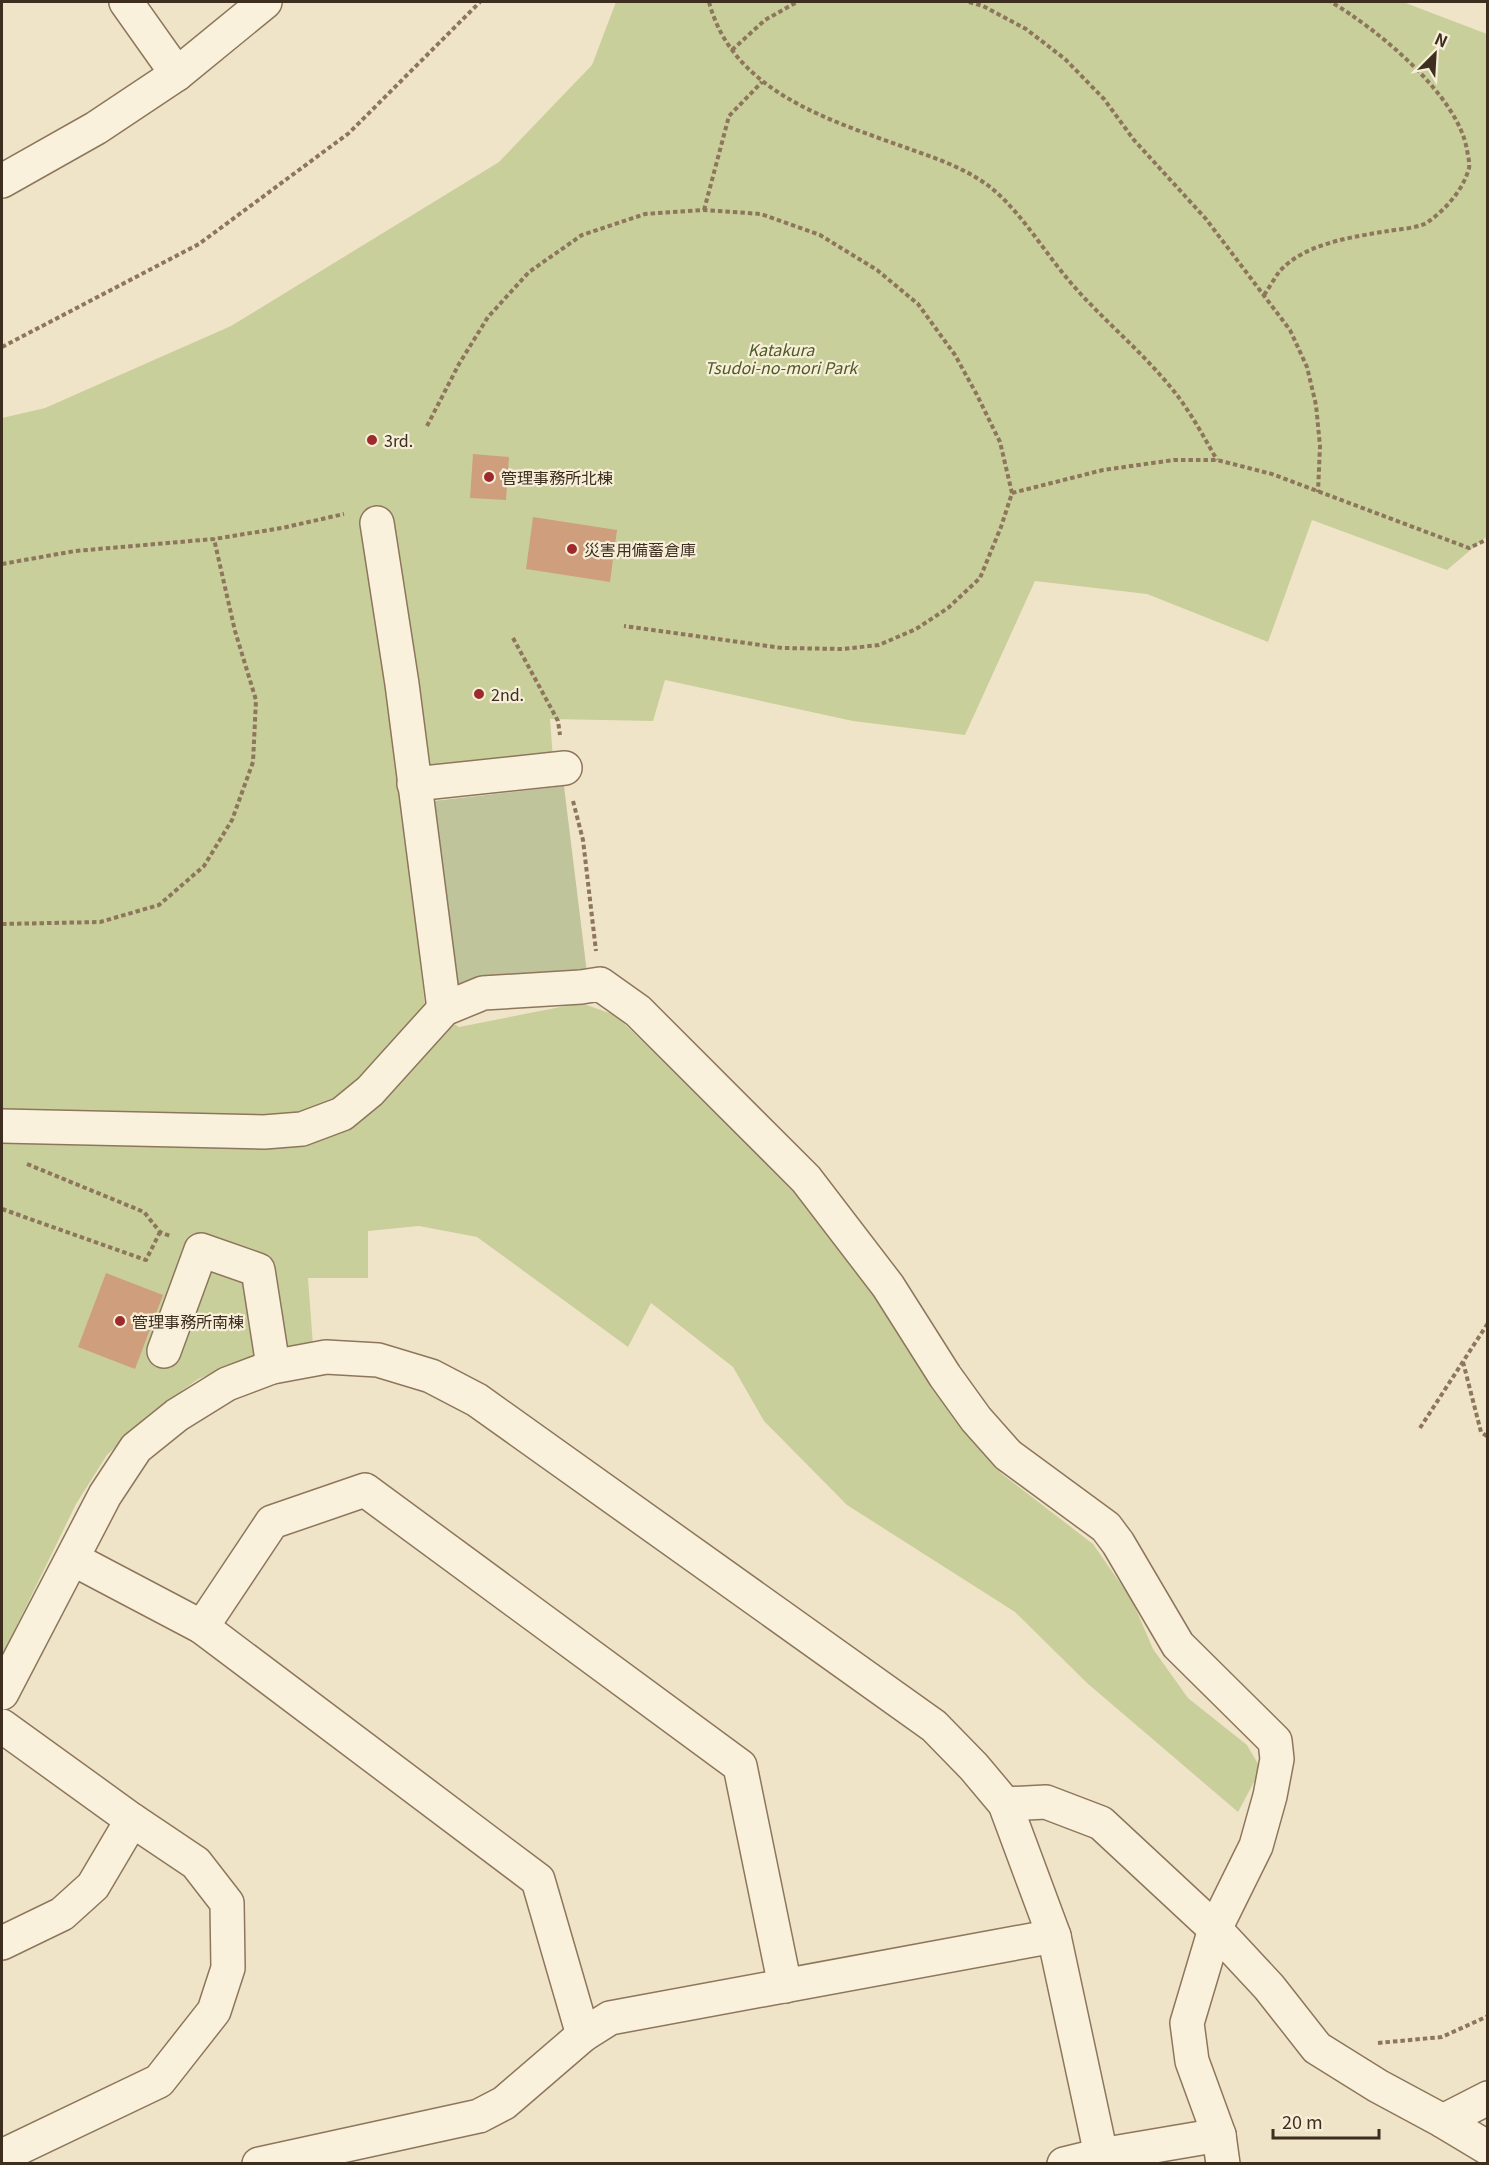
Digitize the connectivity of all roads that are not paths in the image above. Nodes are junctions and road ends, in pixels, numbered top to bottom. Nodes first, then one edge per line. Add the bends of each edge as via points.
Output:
1 (126, 2) edge
2 (265, 2) edge
3 (177, 74) junction
4 (2, 181) edge
5 (377, 523) dead end
6 (565, 768) road end
7 (413, 778) junction
8 (444, 1009) junction
9 (2, 1126) edge
10 (164, 1351) dead end
11 (272, 1367) junction
12 (73, 1559) junction
13 (202, 1627) junction
14 (2, 1694) edge
15 (2, 1726) edge
16 (1005, 1804) junction
17 (132, 1820) junction
18 (1215, 1929) junction
19 (1054, 1936) junction
20 (2, 1943) edge
21 (785, 1986) junction
22 (583, 2035) junction
23 (1488, 2098) edge
24 (1443, 2121) junction
25 (1488, 2148) edge
26 (1221, 2150) edge
27 (2, 2156) edge
28 (1102, 2159) edge
29 (259, 2163) edge
30 (1064, 2163) edge

1 - 3 street
2 - 3 street
3 - 4 street via 96,128
5 - 7 street
6 - 7 street
7 - 8 street
8 - 9 street via 363,1097 342,1114 302,1129 264,1132
8 - 18 street via 483,993 600,984 638,1011 806,1179 888,1286 976,1419 1008,1455 1106,1527 1178,1645 1275,1741 1277,1759 1256,1846
10 - 11 street via 201,1250 258,1270
11 - 12 street via 227,1384 177,1415 136,1448 105,1495
11 - 16 street via 326,1357 378,1360 431,1376 477,1400 934,1726
12 - 13 street
12 - 14 street
13 - 21 street via 272,1522 365,1490 740,1766
13 - 22 street via 538,1880
15 - 17 street
16 - 18 street via 1046,1802 1101,1823
16 - 19 street
17 - 20 street via 93,1886 62,1914
17 - 27 street via 196,1863 227,1903 228,1968 214,2011 159,2081
18 - 24 street via 1269,1987 1317,2048
18 - 26 street via 1187,2023 1192,2061
19 - 21 street
19 - 28 street
21 - 22 street via 610,2018
22 - 29 street via 504,2103 479,2116
23 - 24 street
24 - 25 street
26 - 28 street
28 - 30 street

